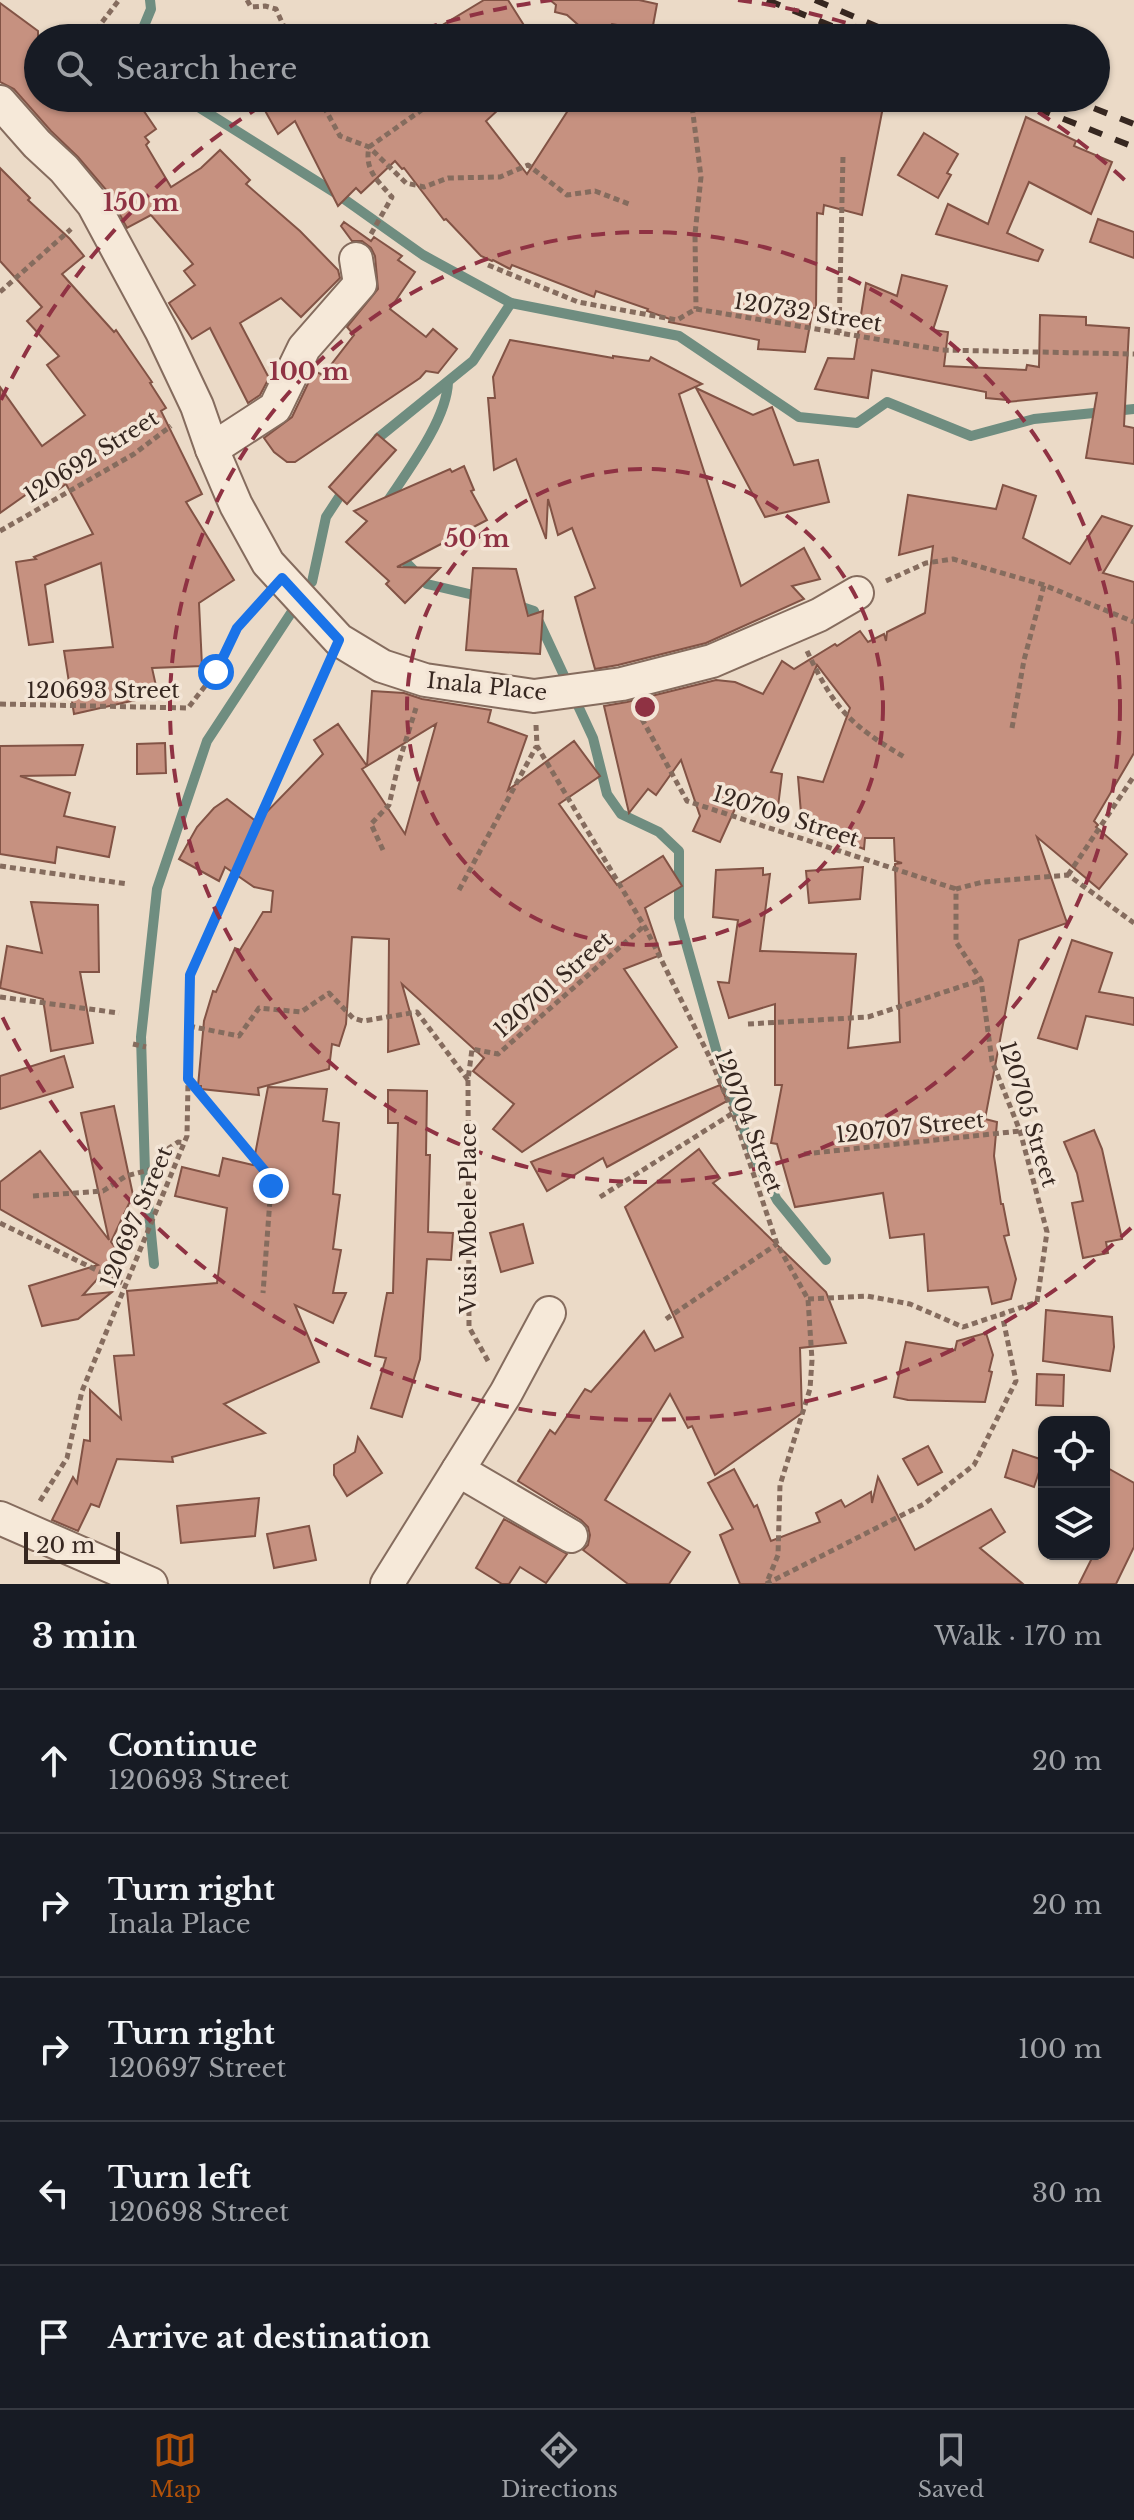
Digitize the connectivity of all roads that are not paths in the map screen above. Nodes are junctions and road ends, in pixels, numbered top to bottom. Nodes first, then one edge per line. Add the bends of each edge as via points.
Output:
1 (0, 102) edge
2 (356, 259) road end
3 (212, 449) junction
4 (857, 593) road end
5 (549, 1313) dead end
6 (458, 1470) junction
7 (11, 1523) edge
8 (571, 1536) dead end
9 (151, 1584) edge
10 (387, 1584) edge

1 - 3 street, Inala Place via 93,204 162,332
2 - 3 street via 360,284 304,348 275,408
3 - 4 street, Inala Place via 268,563 339,640 382,666 425,680 534,696 622,684 712,661
5 - 6 street
6 - 8 street
6 - 10 street
7 - 9 street

